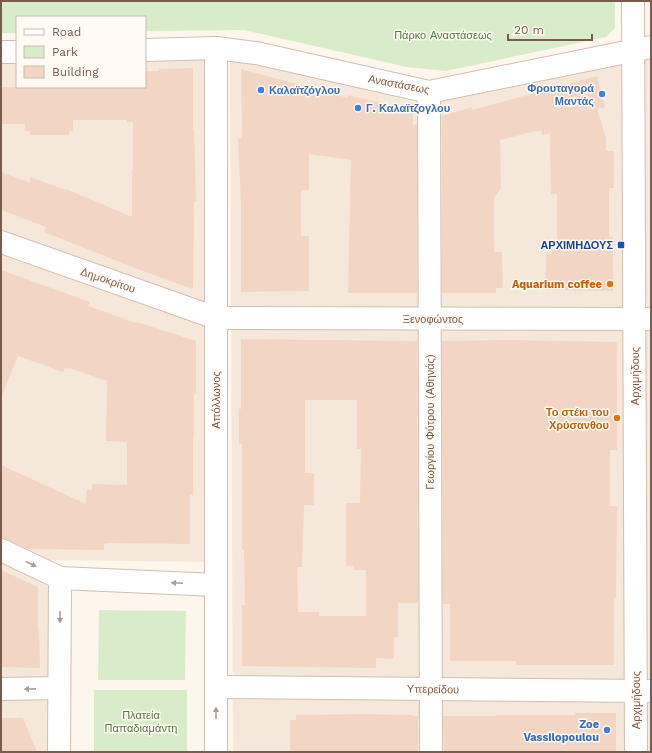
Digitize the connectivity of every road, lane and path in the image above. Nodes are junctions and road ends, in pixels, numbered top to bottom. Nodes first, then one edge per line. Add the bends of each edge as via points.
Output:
1 (633, 1) edge
2 (216, 48) junction
3 (642, 49) edge
4 (146, 50) edge
5 (1, 52) edge
6 (16, 52) edge
7 (430, 92) junction
8 (1, 242) edge
9 (216, 318) junction
10 (430, 319) junction
11 (643, 319) edge
12 (1, 550) edge
13 (60, 578) junction
14 (216, 585) junction
15 (216, 687) junction
16 (59, 688) junction
17 (1, 689) edge
18 (431, 689) junction
19 (643, 692) edge
20 (59, 752) edge
21 (216, 752) edge
22 (431, 752) edge
23 (636, 752) edge

1 - 3 street, Αρχιμήδους
2 - 4 street, Αναστάσεως
2 - 7 street, Αναστάσεως via 256,53
2 - 9 street, Απόλλωνος
3 - 7 street, Αναστάσεως
3 - 11 street, Αρχιμήδους
5 - 6 street
7 - 10 street, Γεωργίου Φύτρου (Αθηνάς)
8 - 9 street, Δημοκρίτου
9 - 10 street, Ξενοφώντος
9 - 14 street, Απόλλωνος
10 - 11 street, Ξενοφώντος
10 - 18 street, Γεωργίου Φύτρου (Αθηνάς)
11 - 19 street, Αρχιμήδους
12 -> 13 street
14 -> 13 street
13 -> 16 street
14 - 15 street, Απόλλωνος
15 - 18 street, Υπερείδου
21 -> 15 street, Απόλλωνος
16 -> 17 street
16 - 20 street
18 - 19 street, Υπερείδου
18 - 22 street, Γεωργίου Φύτρου (Αθηνάς)
19 - 23 street, Αρχιμήδους

